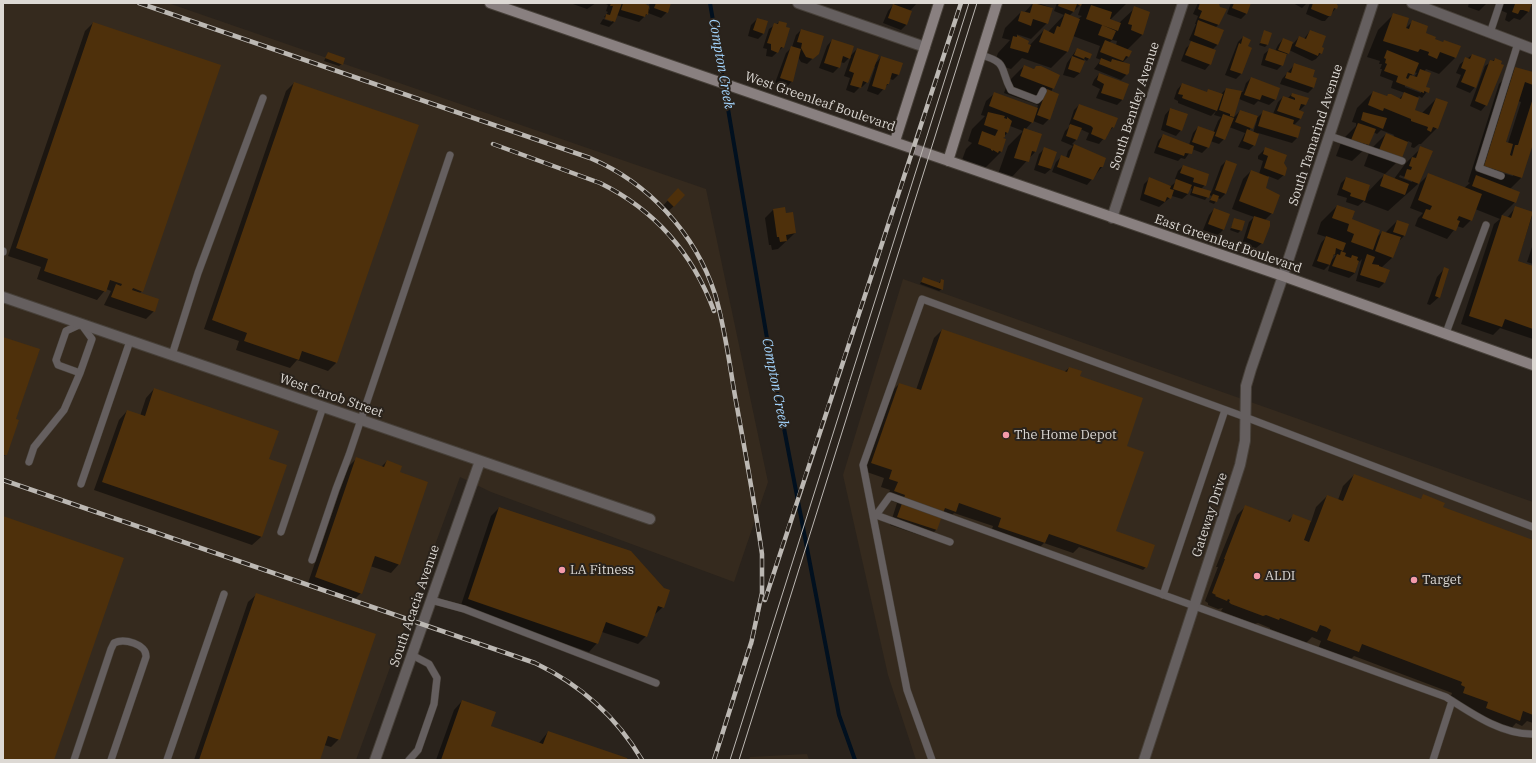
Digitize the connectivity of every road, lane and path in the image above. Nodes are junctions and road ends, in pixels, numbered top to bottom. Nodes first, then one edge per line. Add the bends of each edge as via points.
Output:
1 (490, 3) edge
2 (798, 3) edge
3 (939, 3) edge
4 (997, 3) edge
5 (1183, 3) edge
6 (1373, 3) edge
7 (1412, 3) edge
8 (1500, 3) edge
9 (1490, 33) junction
10 (1518, 43) junction
11 (925, 47) junction
12 (1533, 49) edge
13 (981, 55) junction
14 (1043, 91) dead end
15 (263, 98) dead end
16 (1330, 136) junction
17 (895, 141) junction
18 (914, 148) joint
19 (450, 155) dead end
20 (948, 161) junction
21 (1402, 161) dead end
22 (1501, 176) dead end
23 (1112, 218) junction
24 (1486, 224) dead end
25 (1284, 276) junction
26 (3, 297) edge
27 (81, 324) junction
28 (1446, 333) junction
29 (130, 341) junction
30 (172, 355) junction
31 (1533, 365) edge
32 (80, 372) junction
33 (323, 407) junction
34 (1225, 410) junction
35 (1246, 417) junction
36 (360, 420) junction
37 (480, 461) junction
38 (29, 462) dead end
39 (81, 484) dead end
40 (875, 516) junction
41 (650, 519) dead end
42 (1533, 527) edge
43 (281, 532) dead end
44 (950, 542) dead end
45 (312, 560) dead end
46 (224, 594) dead end
47 (1163, 595) junction
48 (431, 600) junction
49 (1194, 607) junction
50 (412, 655) junction
51 (656, 683) dead end
52 (1452, 701) junction
53 (1533, 734) edge
54 (74, 760) edge
55 (111, 760) edge
56 (167, 760) edge
57 (375, 760) edge
58 (409, 760) edge
59 (932, 760) edge
60 (1144, 760) edge
61 (1433, 760) edge

1 - 17 street, West Greenleaf Boulevard
2 - 11 street
3 - 11 street
4 - 13 street
5 - 23 street, South Bentley Avenue
6 - 16 street, South Tamarind Avenue
7 - 9 street
8 - 9 lane
9 - 10 street
10 - 12 street
10 - 22 lane via 1479,168
11 - 17 street
13 - 14 lane via 1004,67 1011,90 1037,100
13 - 20 street
15 - 30 lane via 198,273
16 - 21 lane
16 - 25 street, South Tamarind Avenue
17 - 18 street, West Greenleaf Boulevard
18 - 20 street, East Greenleaf Boulevard
19 - 36 lane
20 - 23 street, East Greenleaf Boulevard
23 - 25 street, East Greenleaf Boulevard
24 - 28 lane
25 - 28 street, East Greenleaf Boulevard
25 - 35 street, Gateway Drive via 1246,386
26 - 27 street, West Carob Street
27 - 29 street, West Carob Street
27 - 32 lane via 92,339
27 - 32 lane via 66,330 56,360 58,365
28 - 31 street, East Greenleaf Boulevard
29 - 30 street, West Carob Street
29 - 39 lane
30 - 33 street, West Carob Street
32 - 38 lane via 64,410 34,447
33 - 36 street, West Carob Street
33 - 43 lane
34 - 35 lane
34 - 40 lane via 922,299 863,465
34 - 47 lane
35 - 42 lane
35 - 49 street, Gateway Drive via 1240,465
36 - 37 street, West Carob Street
36 - 45 lane
37 - 41 street, West Carob Street
37 - 48 street, South Acacia Avenue
40 - 44 lane
40 - 47 lane via 890,496
40 - 59 lane via 907,690
46 - 56 lane
47 - 49 lane
48 - 50 street, South Acacia Avenue
48 - 51 lane via 464,610
49 - 52 lane
49 - 60 street, Gateway Drive
50 - 57 street, South Acacia Avenue
50 - 58 lane via 429,664 437,678 434,704 418,750
52 - 53 lane via 1484,720 1522,735
52 - 61 lane
54 - 55 lane via 111,649 114,643 124,641 144,648 146,657

